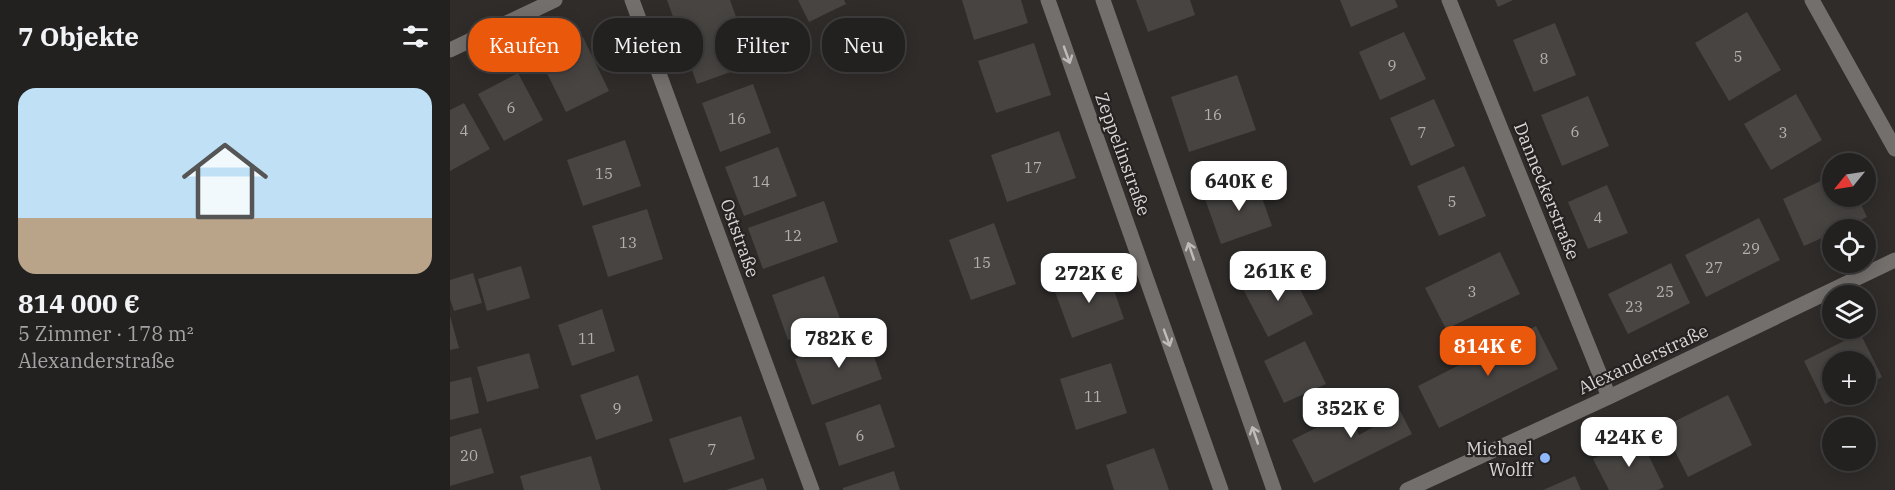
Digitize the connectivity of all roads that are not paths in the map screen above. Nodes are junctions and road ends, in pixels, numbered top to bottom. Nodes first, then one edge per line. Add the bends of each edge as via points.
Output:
1 (555, 0) edge
2 (632, 0) edge
3 (1048, 0) edge
4 (1103, 0) edge
5 (1449, 0) edge
6 (1812, 0) edge
7 (450, 50) edge
8 (1895, 150) edge
9 (1895, 260) edge
10 (1609, 397) junction
11 (812, 490) edge
12 (1221, 490) edge
13 (1274, 490) edge
14 (1407, 490) edge

1 - 7 street
2 - 11 street, Oststraße
3 -> 12 street, Zeppelinstraße
13 -> 4 street, Zeppelinstraße
5 - 10 street, Danneckerstraße
6 - 8 street
9 - 10 street, Alexanderstraße
10 - 14 street, Alexanderstraße

